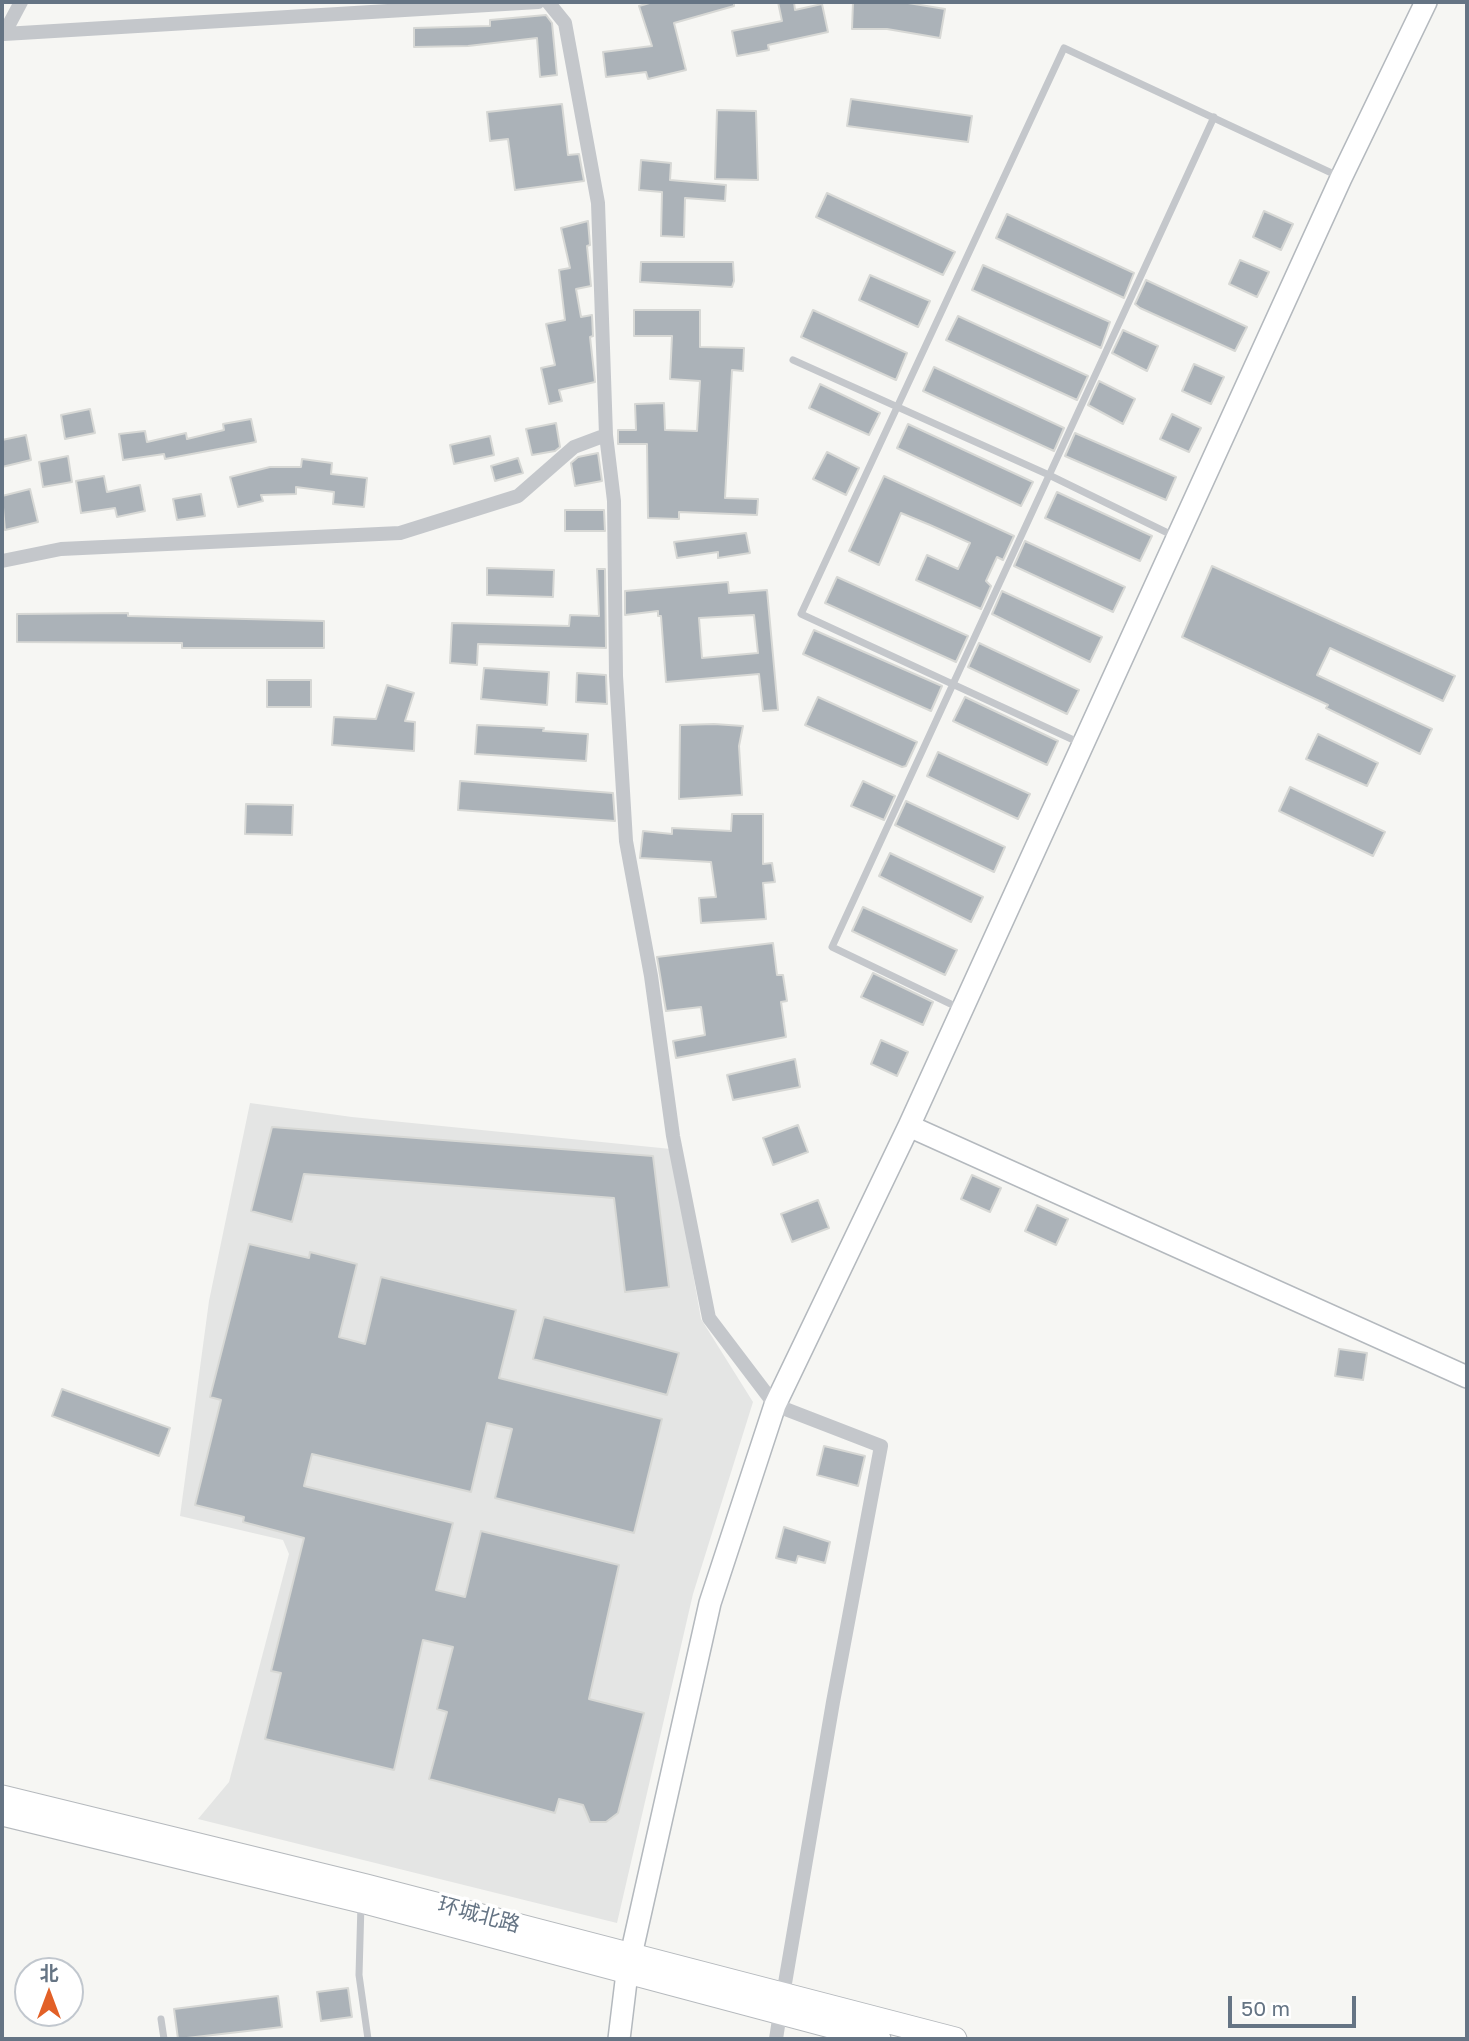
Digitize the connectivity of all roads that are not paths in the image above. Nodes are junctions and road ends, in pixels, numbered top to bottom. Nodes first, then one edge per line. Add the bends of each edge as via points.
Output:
1 (538, 2) edge
2 (548, 2) edge
3 (1426, 2) edge
4 (19, 5) edge
5 (2, 7) edge
6 (3, 37) edge
7 (1214, 117) junction
8 (1341, 178) junction
9 (793, 360) dead end
10 (896, 406) junction
11 (606, 435) junction
12 (1049, 475) junction
13 (1178, 537) junction
14 (2, 561) edge
15 (953, 683) junction
16 (1084, 744) junction
17 (962, 1009) junction
18 (909, 1126) junction
19 (1467, 1377) edge
20 (775, 1405) junction
21 (2, 1797) edge
22 (2, 1814) edge
23 (364, 1894) junction
24 (629, 1964) junction
25 (782, 2004) junction
26 (161, 2019) dead end
27 (164, 2039) edge
28 (368, 2039) edge
29 (619, 2039) edge
30 (776, 2039) edge
31 (879, 2039) edge
32 (955, 2039) edge

1 - 6 street
2 - 11 street via 565,23 598,204
3 - 8 street
4 - 5 street
4 - 6 street
7 - 8 lane
7 - 10 lane via 1064,48
7 - 12 lane
8 - 13 street
9 - 10 lane
10 - 12 lane
10 - 15 lane via 801,614
11 - 14 street via 574,447 518,496 400,533 61,550
11 - 20 street via 614,501 616,676 626,841 673,1136 709,1318
12 - 13 lane
12 - 15 lane
13 - 16 street
15 - 16 lane
15 - 17 lane via 832,947
16 - 17 street
17 - 18 street
18 - 19 street
18 - 20 street
20 - 24 street via 710,1603
20 - 25 street via 881,1446
21 - 23 main road, 环城北路
22 - 23 main road, 环城北路
23 - 24 main road, 环城北路
23 - 28 lane via 359,1975
24 - 25 main road, 环城北路
24 - 29 street
25 - 30 street
25 - 31 main road, 环城北路
25 - 32 main road, 环城北路
26 - 27 lane

